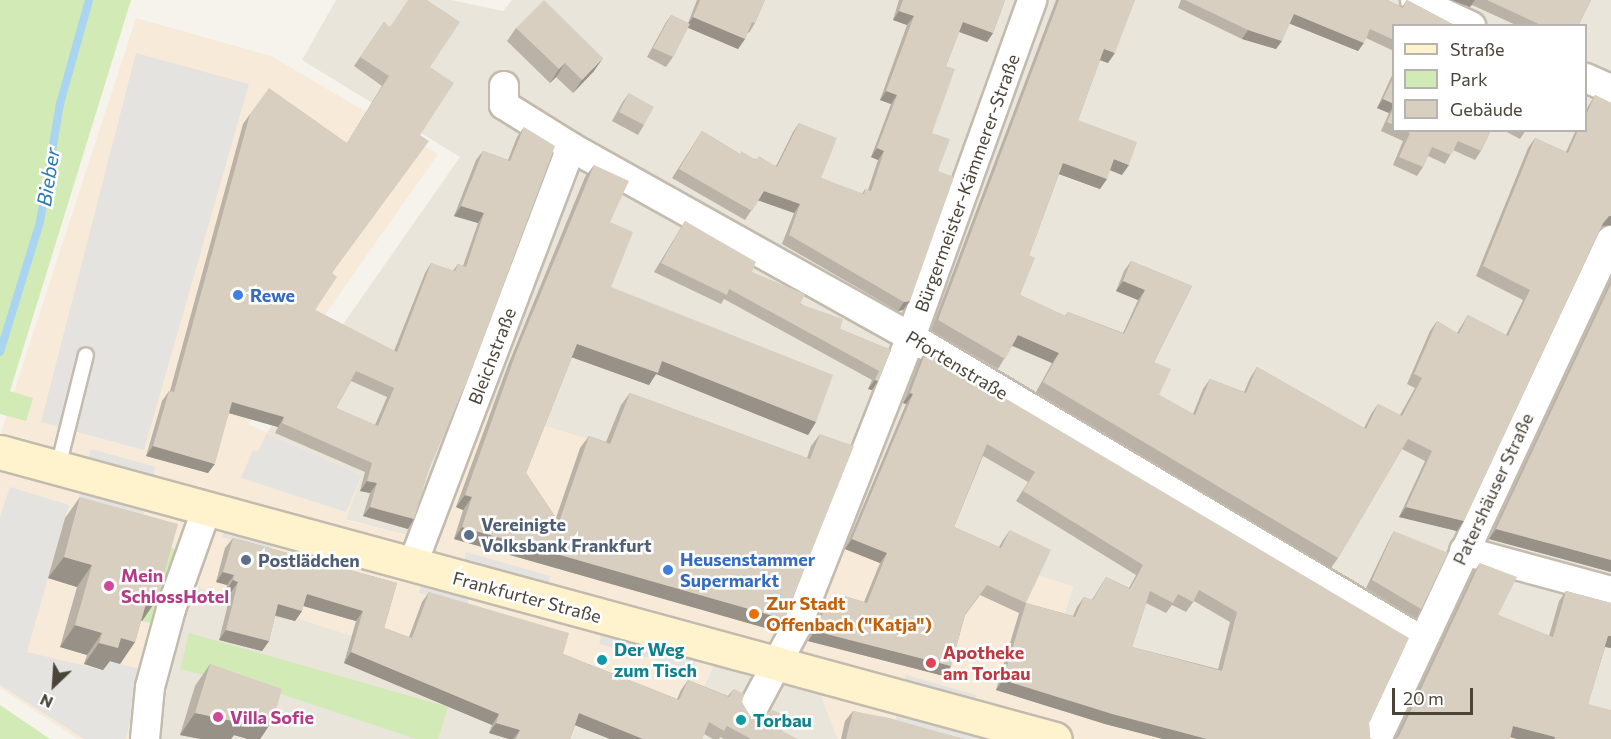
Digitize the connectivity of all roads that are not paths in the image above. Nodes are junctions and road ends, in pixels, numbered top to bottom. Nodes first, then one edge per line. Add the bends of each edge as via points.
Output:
1 (1032, 0) edge
2 (1415, 0) edge
3 (1467, 24) edge
4 (1587, 78) edge
5 (504, 86) dead end
6 (1611, 90) edge
7 (571, 147) junction
8 (1611, 240) edge
9 (911, 338) junction
10 (86, 355) dead end
11 (0, 452) edge
12 (58, 467) junction
13 (207, 508) junction
14 (1464, 551) junction
15 (412, 566) junction
16 (1611, 591) edge
17 (1421, 640) junction
18 (777, 665) junction
19 (751, 712) edge
20 (145, 739) edge
21 (1055, 739) edge
22 (1377, 739) edge

1 - 9 street, Bürgermeister-Kämmerer-Straße
2 - 3 street
4 - 6 street
5 - 7 street, Pfortenstraße via 504,105
7 - 9 street, Pfortenstraße
7 - 15 street, Bleichstraße
8 - 14 street, Patershäuser Straße
9 - 17 street, Pfortenstraße
9 - 18 street, Bürgermeister-Kämmerer-Straße via 797,626
10 - 12 lane
11 - 12 street, Frankfurter Straße
12 - 13 street, Frankfurter Straße
13 - 15 street, Frankfurter Straße
13 - 20 street via 171,609 150,687
14 - 16 street
14 - 17 street, Patershäuser Straße
15 - 18 street, Frankfurter Straße
17 - 22 street, Patershäuser Straße
18 - 19 street, Bürgermeister-Kämmerer-Straße
18 - 21 street, Frankfurter Straße

